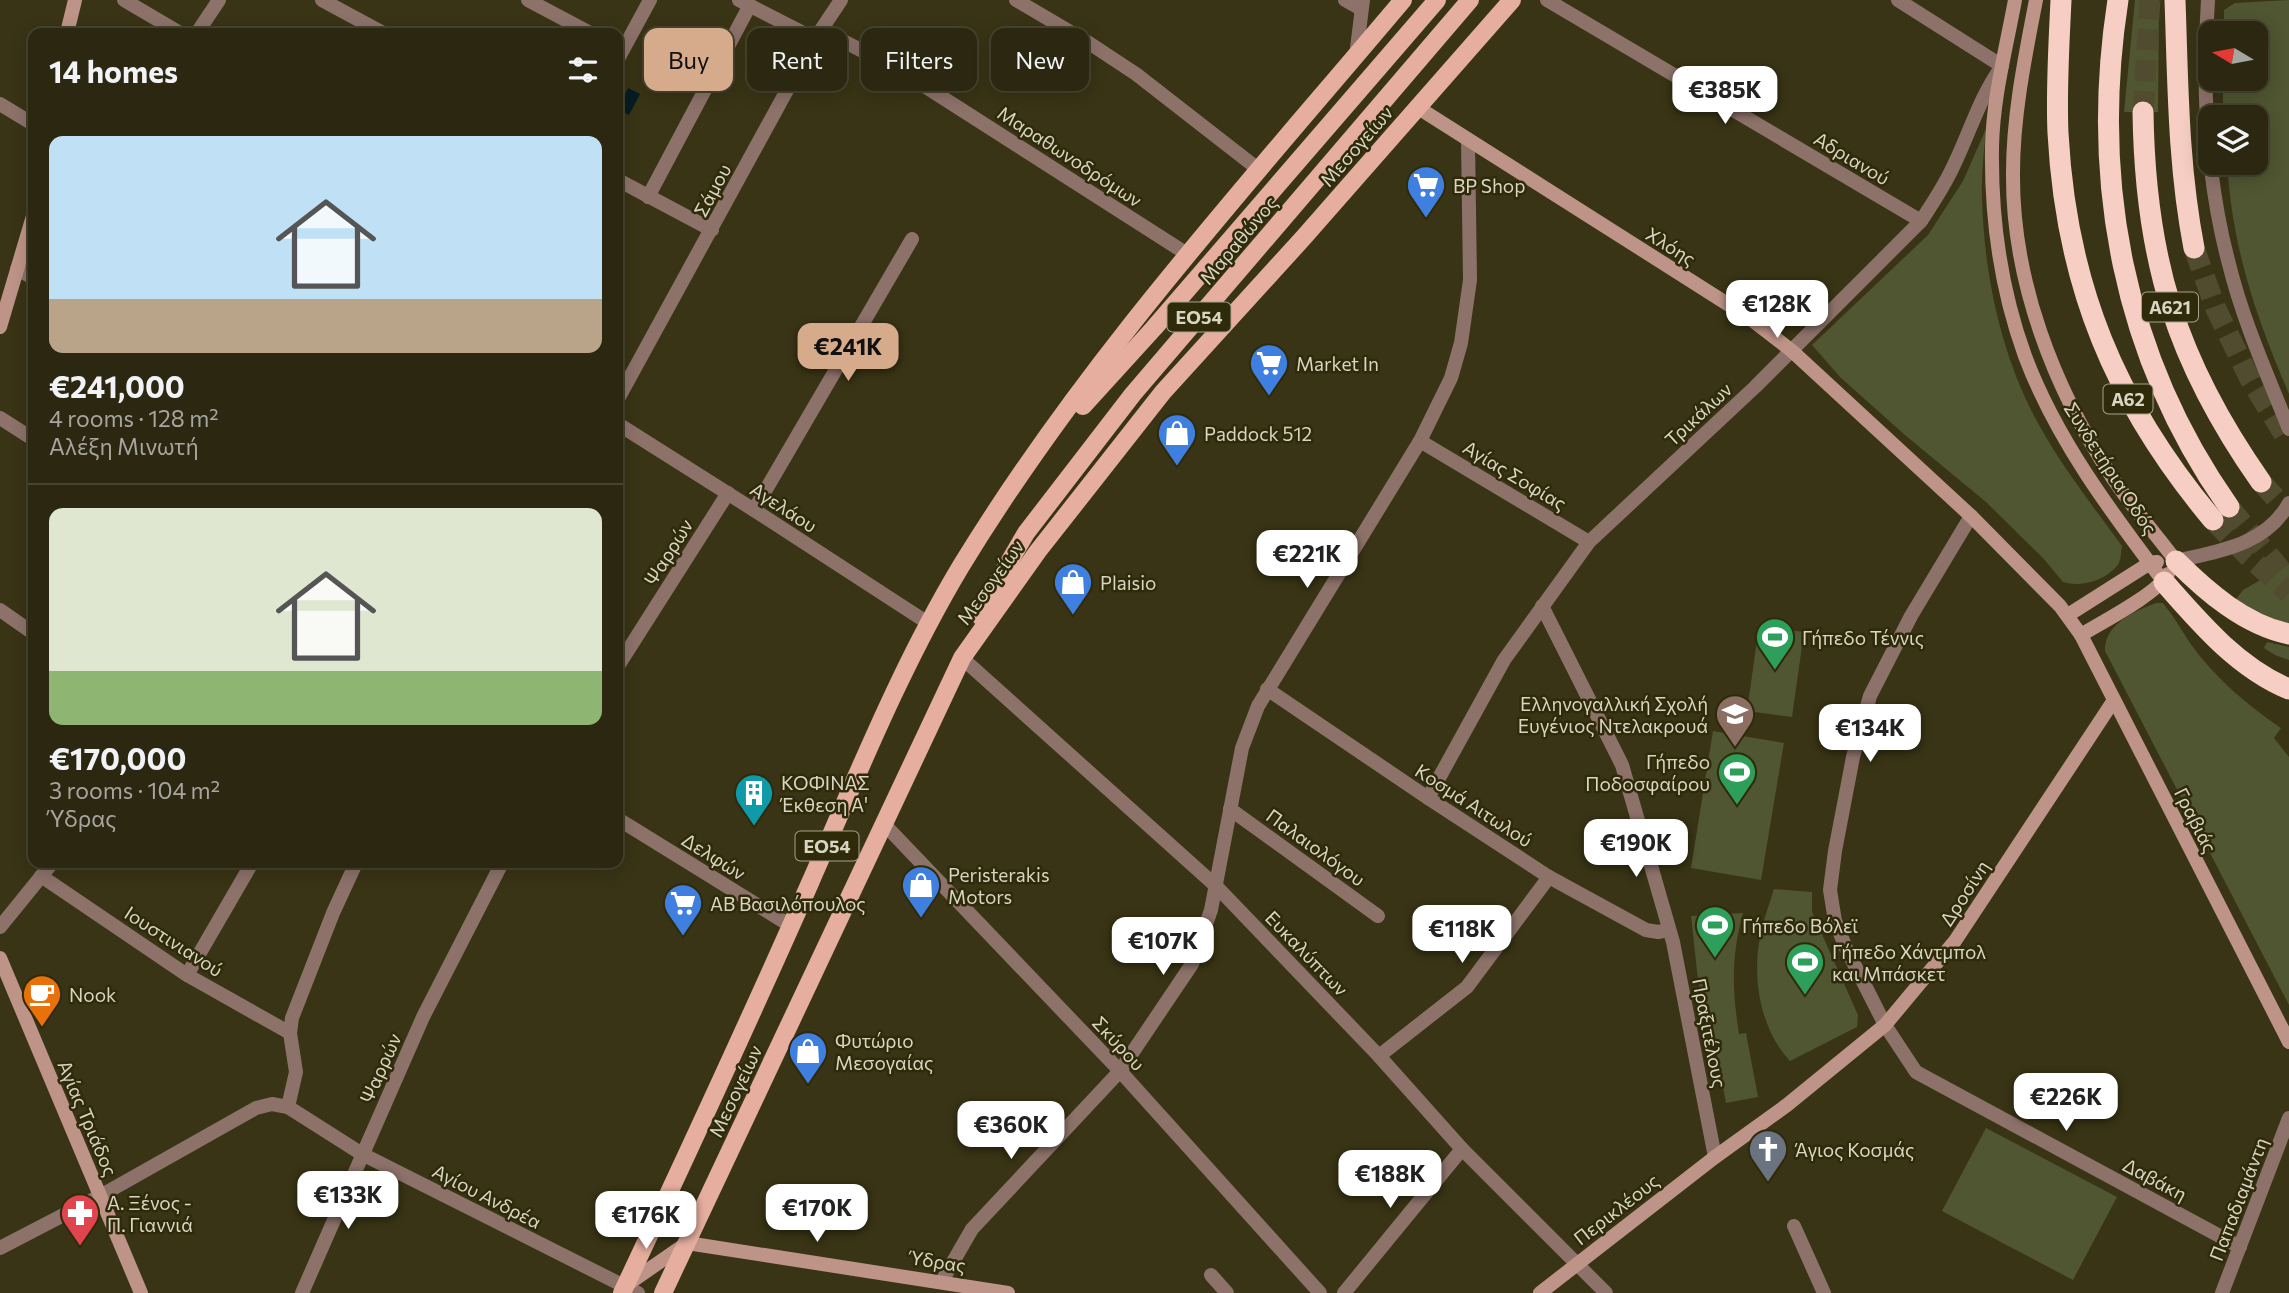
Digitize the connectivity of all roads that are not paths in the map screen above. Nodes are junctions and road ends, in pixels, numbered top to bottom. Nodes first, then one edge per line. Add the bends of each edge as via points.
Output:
1 (75, 0) edge
2 (124, 0) edge
3 (219, 0) edge
4 (322, 0) edge
5 (528, 0) edge
6 (650, 0) edge
7 (841, 0) edge
8 (1016, 0) edge
9 (1345, 0) edge
10 (1403, 0) edge
11 (1437, 0) edge
12 (1470, 0) edge
13 (1511, 0) edge
14 (1547, 0) edge
15 (1898, 0) edge
16 (2015, 0) edge
17 (2036, 0) edge
18 (2061, 0) edge
19 (2118, 0) edge
20 (2175, 0) edge
21 (2208, 0) edge
22 (744, 3) edge
23 (338, 4) edge
24 (1362, 5) edge
25 (68, 28) edge
26 (172, 28) edge
27 (200, 28) edge
28 (375, 28) edge
29 (581, 28) edge
30 (804, 28) edge
31 (822, 28) edge
32 (623, 46) edge
33 (847, 47) edge
34 (1356, 56) junction
35 (2002, 66) junction
36 (787, 91) edge
37 (0, 104) edge
38 (1417, 107) junction
39 (2143, 112) tunnel mouth
40 (28, 121) edge
41 (1468, 140) junction
42 (1258, 169) junction
43 (623, 183) edge
44 (648, 197) junction
45 (1921, 221) junction
46 (712, 230) junction
47 (28, 233) edge
48 (912, 239) dead end
49 (2194, 248) tunnel mouth
50 (1187, 254) junction
51 (17, 269) junction
52 (28, 275) edge
53 (1, 317) edge
54 (1792, 351) junction
55 (623, 390) edge
56 (0, 418) edge
57 (623, 427) edge
58 (2289, 429) edge
59 (28, 436) edge
60 (1420, 441) junction
61 (1025, 470) junction
62 (2261, 482) tunnel mouth
63 (728, 494) junction
64 (2289, 503) edge
65 (754, 510) junction
66 (2221, 513) joint
67 (1971, 516) junction
68 (1589, 542) junction
69 (2176, 561) junction
70 (2150, 563) junction
71 (2164, 582) junction
72 (1542, 606) junction
73 (0, 610) edge
74 (2068, 615) junction
75 (928, 623) junction
76 (28, 630) edge
77 (2289, 634) edge
78 (2081, 635) junction
79 (623, 658) edge
80 (962, 658) junction
81 (1267, 689) junction
82 (2289, 689) edge
83 (2114, 700) junction
84 (1428, 798) junction
85 (1230, 810) junction
86 (623, 822) edge
87 (884, 824) junction
88 (48, 868) edge
89 (250, 868) edge
90 (354, 868) edge
91 (499, 868) edge
92 (41, 876) junction
93 (1549, 877) junction
94 (1216, 886) junction
95 (1378, 916) dead end
96 (791, 926) junction
97 (0, 927) edge
98 (1669, 930) junction
99 (0, 958) edge
100 (187, 975) junction
101 (1885, 1025) junction
102 (290, 1033) junction
103 (2289, 1042) edge
104 (1378, 1056) junction
105 (1120, 1070) junction
106 (288, 1107) junction
107 (2289, 1118) edge
108 (1462, 1149) junction
109 (362, 1154) junction
110 (1715, 1157) junction
111 (100, 1196) junction
112 (1794, 1226) dead end
113 (687, 1244) junction
114 (2240, 1247) junction
115 (0, 1248) edge
116 (1578, 1263) junction
117 (1211, 1275) dead end
118 (942, 1281) junction
119 (628, 1291) edge
120 (141, 1293) edge
121 (302, 1293) edge
122 (663, 1293) edge
123 (1008, 1293) edge
124 (1227, 1293) edge
125 (1320, 1293) edge
126 (1344, 1293) edge
127 (1540, 1293) edge
128 (1606, 1293) edge
129 (1824, 1293) edge
130 (2222, 1293) edge

1 - 25 street
2 - 26 street
3 - 27 street
4 - 23 street
5 - 29 street
6 - 32 street
7 - 31 street, Σάμου
8 - 42 street via 1136,74
9 - 24 street
10 - 34 main road, Μεσογείων / ΕΟ54
11 - 61 main road, Μαραθώνος / ΕΟ54
12 - 80 main road, Μαραθώνος / ΕΟ54 via 1133,394 1026,533
13 - 38 main road, Μεσογείων / ΕΟ54
14 - 45 street, Αδριανού
15 - 35 street
16 - 35 street, Συνδετήρια Οδός
17 - 69 street, Συνδετήρια Οδός via 2019,99 2013,175 2022,262 2035,316 2081,424 2113,478
18 - 66 highway, Α62 via 2058,132 2067,219 2090,309 2118,377 2153,442 2181,482
19 - 66 highway, Α621 via 2107,135 2113,209 2126,282 2171,410
20 - 49 highway via 2180,158
21 - 58 street via 2204,75 2215,200 2239,300
22 - 30 street, Μαραθωνοδρόμων
22 - 44 street
23 - 28 street
24 - 34 street
33 - 50 street, Μαραθωνοδρόμων via 901,71
34 - 42 main road, Μεσογείων / ΕΟ54
35 - 45 street, Τρικάλων via 1984,93 1952,170
35 - 70 street, Συνδετήρια Οδός via 1992,145 1993,199 2002,269 2025,356 2076,456
36 - 46 street, Σάμου
37 - 40 street
38 - 41 street, Χλόης
38 - 80 main road, Μεσογείων / ΕΟ54 via 1163,392 1038,551
39 - 62 highway, Α621 via 2148,211 2170,307 2208,398
41 - 54 street, Χλόης via 1748,317
41 - 60 street via 1467,314 1451,377
42 - 50 main road, Μεσογείων / ΕΟ54
43 - 44 street
44 - 46 street
45 - 54 street, Τρικάλων
46 - 55 street, Σάμου
47 - 51 street
48 - 65 street
50 - 61 main road, Μεσογείων / ΕΟ54 via 1133,320
51 - 52 street
51 - 53 street
54 - 67 street, Χλόης
54 - 68 street, Τρικάλων
56 - 59 street
57 - 63 street, Αγελάου
60 - 68 street, Αγίας Σοφίας
60 - 81 street
61 - 75 main road, Μεσογείων / ΕΟ54
63 - 65 street, Αγελάου
63 - 79 street, Ψαρρών
64 - 69 street via 2279,519 2254,539
65 - 75 street, Αγελάου
67 - 74 street, Χλόης
67 - 101 street, Δαβάκη via 1911,615 1870,696 1835,851 1830,890 1835,921
68 - 72 street, Τρικάλων
69 - 70 street
69 - 71 street
69 - 77 highway via 2245,617
70 - 71 street, Συνδετήρια Οδός
70 - 74 street
71 - 78 street
71 - 82 highway via 2221,643
72 - 84 street, Τρικάλων via 1504,660
72 - 98 street, Πραξιτέλους via 1622,765
73 - 76 street
74 - 78 street, Γραβιάς
75 - 96 main road, Μεσογείων / ΕΟ54
78 - 83 street, Γραβιάς
80 - 87 main road, Μεσογείων / ΕΟ54
80 - 94 street, Ευκαλύπτων
81 - 84 street, Κοσμά Αιτωλού
81 - 85 street via 1242,748
83 - 101 street, Δροσίνη via 1955,941
83 - 103 street, Γραβιάς
84 - 93 street, Κοσμά Αιτωλού
85 - 94 street
85 - 95 street, Παλαιολόγου
86 - 96 street, Δελφών
87 - 105 street, Σκύρου
87 - 113 main road, Μεσογείων / ΕΟ54
88 - 92 street
89 - 100 street
90 - 102 street via 296,1006
91 - 109 street, Ψαρρών
92 - 97 street
92 - 100 street, Ιουστινιανού
93 - 98 street, Κοσμά Αιτωλού via 1646,930
93 - 104 street via 1467,987
94 - 104 street, Ευκαλύπτων
94 - 105 street via 1192,964
96 - 119 main road, Μεσογείων / ΕΟ54
98 - 110 street, Πραξιτέλους
99 - 111 street, Αγίας Τριάδος
100 - 102 street, Ιουστινιανού
101 - 110 street, Δροσίνη
101 - 114 street, Δαβάκη via 1916,1072
102 - 106 street via 296,1072
104 - 108 street, Ευκαλύπτων
105 - 118 street via 978,1222
105 - 125 street, Σκύρου
106 - 109 street, Αγίου Ανδρέα
106 - 111 street via 256,1108
107 - 114 street, Παπαδιαμάντη
108 - 116 street, Ευκαλύπτων
108 - 126 street
109 - 119 street, Αγίου Ανδρέα
109 - 121 street, Ψαρρών
110 - 116 street, Περικλέους
111 - 115 street
111 - 120 street, Αγίας Τριάδος
112 - 129 street
113 - 118 street, Ύδρας
113 - 119 street
113 - 122 main road, Μεσογείων / ΕΟ54
114 - 130 street, Παπαδιαμάντη
116 - 127 street, Περικλέους
116 - 128 street, Ευκαλύπτων
117 - 124 street
118 - 123 street, Ύδρας

